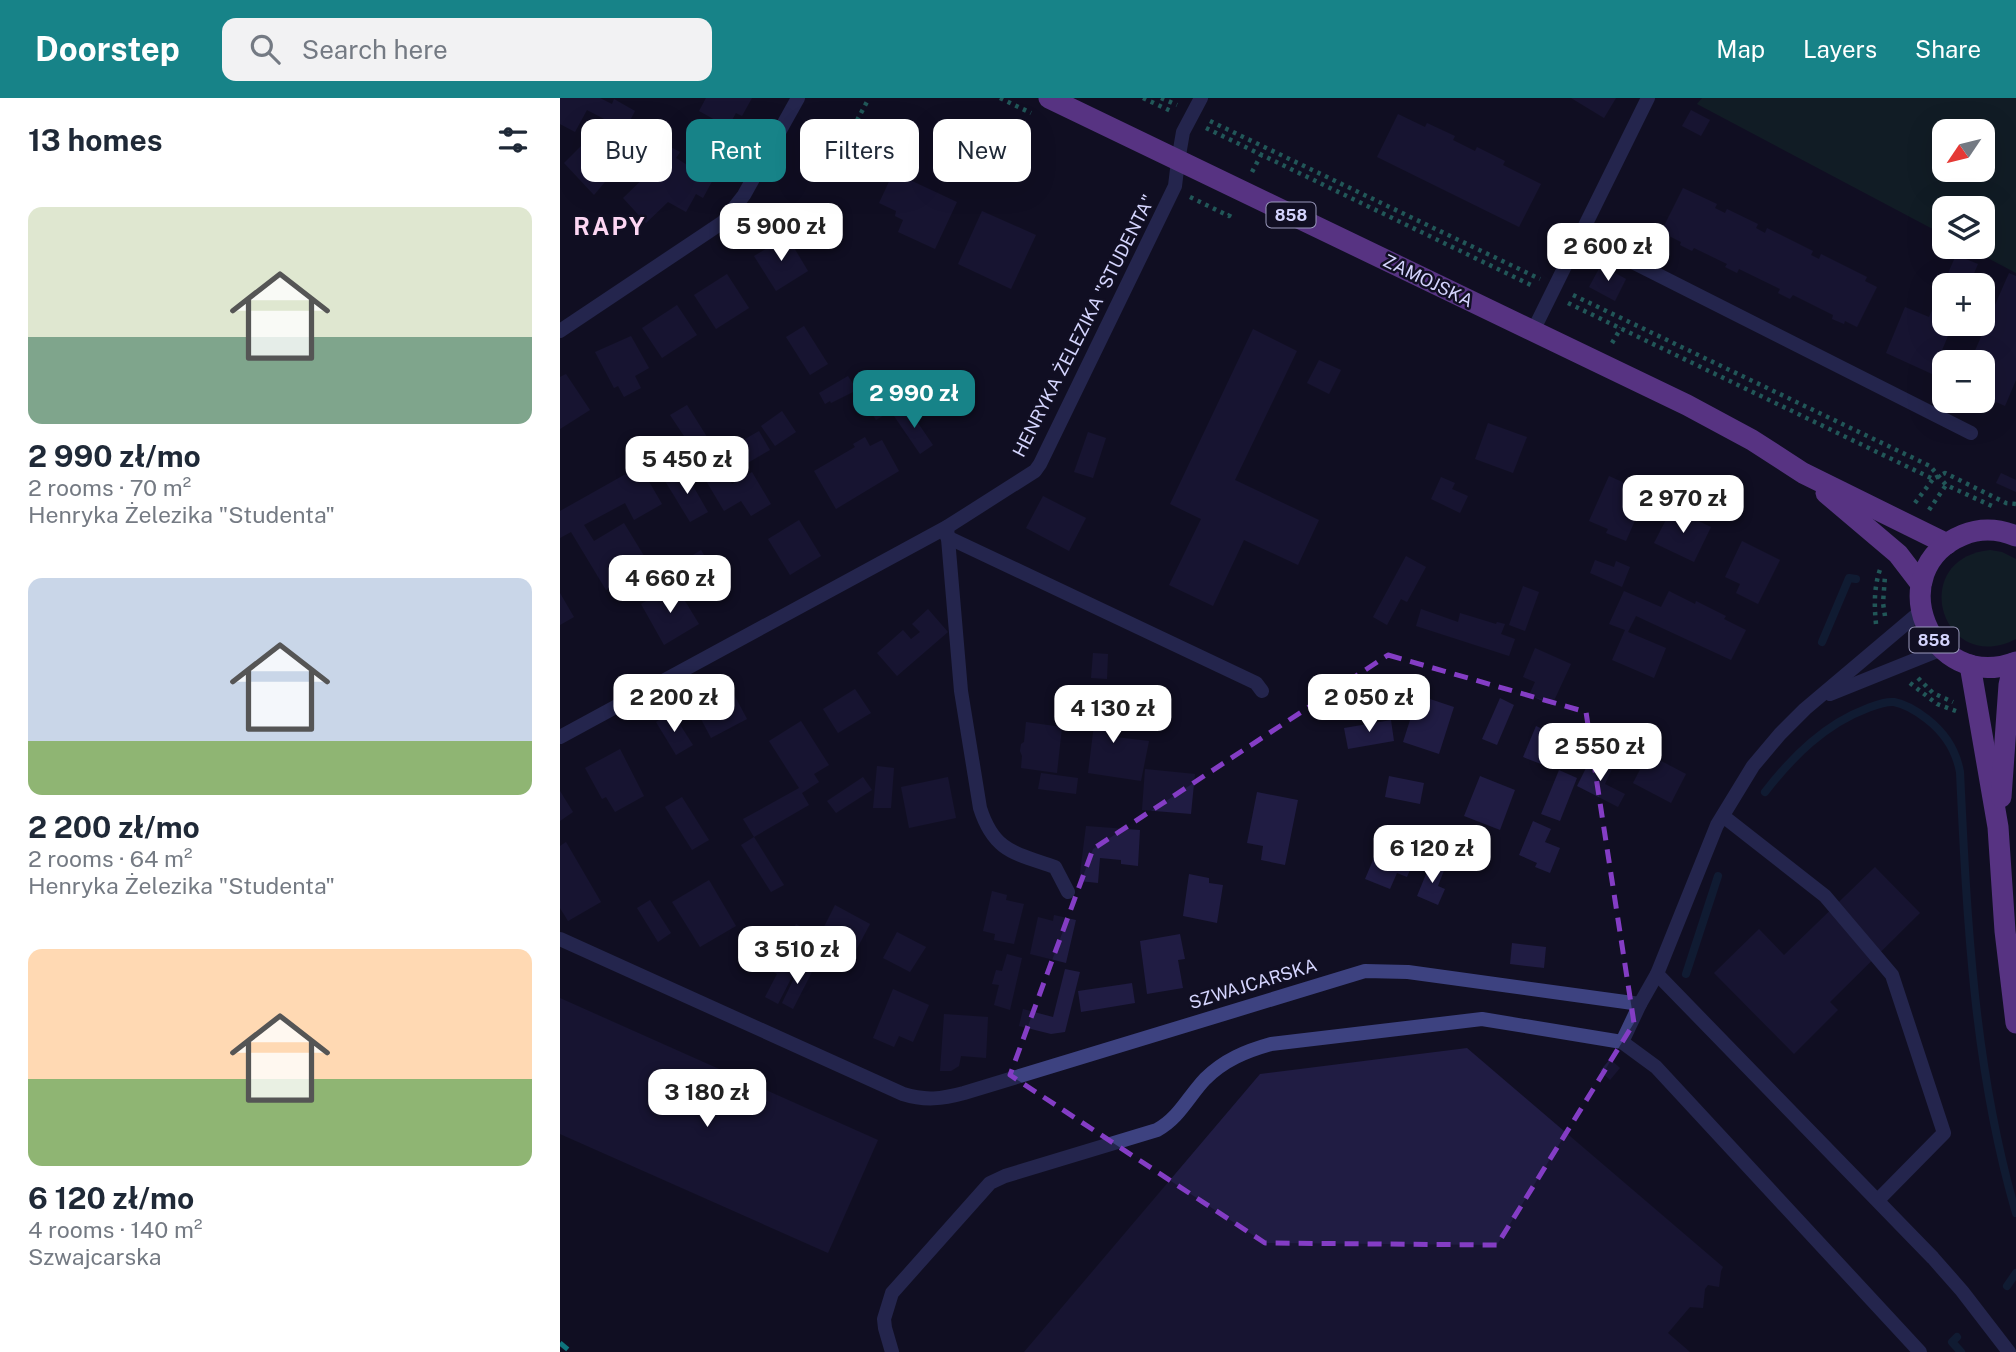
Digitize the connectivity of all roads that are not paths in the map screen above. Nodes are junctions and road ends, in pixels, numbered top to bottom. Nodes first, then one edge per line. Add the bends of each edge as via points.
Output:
1 (798, 98) edge
2 (1200, 98) edge
3 (1648, 98) edge
4 (1043, 107) edge
5 (1178, 160) junction
6 (1579, 236) junction
7 (560, 331) edge
8 (1533, 331) junction
9 (1971, 433) dead end
10 (1803, 473) junction
11 (947, 532) junction
12 (2016, 536) edge
13 (1947, 544) junction
14 (1922, 583) junction
15 (1921, 611) junction
16 (1942, 649) junction
17 (2015, 663) edge
18 (1970, 665) junction
19 (1262, 691) dead end
20 (1819, 698) junction
21 (560, 737) edge
22 (1723, 816) junction
23 (1998, 827) junction
24 (1069, 892) dead end
25 (560, 939) edge
26 (1657, 974) junction
27 (1640, 1004) junction
28 (2016, 1023) edge
29 (1622, 1042) junction
30 (1878, 1200) junction
31 (892, 1352) edge
32 (1920, 1352) edge
33 (2009, 1352) edge

1 - 7 street via 744,195 723,222
2 - 5 street, HENRYKA ŻELEZIKA "STUDENTA" via 1183,132
3 - 6 street
4 - 5 main road, ZAMOJSKA / 858
5 - 8 main road, ZAMOJSKA / 858
5 - 11 street, HENRYKA ŻELEZIKA "STUDENTA" via 1175,186 1040,464
6 - 8 street
6 - 9 street
8 - 10 main road, ZAMOJSKA / 858 via 1698,411
10 - 13 main road, ZAMOJSKA / 858
10 - 14 main road, ZAMOJSKA / 858 via 1898,554
11 - 19 street via 1256,683
11 - 21 street, HENRYKA ŻELEZIKA "STUDENTA"
11 - 24 street via 961,691 986,827 996,842 1055,867
12 - 13 main road via 1978,531
13 - 14 main road, 858 via 1931,561
14 - 15 main road, 858
15 - 16 main road, 858 via 1930,636
15 - 20 street
16 - 18 main road, 858
16 - 20 street
17 - 18 main road, 858 via 1992,668
17 - 23 main road, 858 via 2009,685
18 - 23 main road, 858
20 - 22 street via 1767,748
22 - 26 street
22 - 30 street via 1825,896 1892,975 1944,1133
23 - 28 main road, 858
25 - 27 street, SZWAJCARSKA via 921,1100 964,1093 1365,971 1408,972
26 - 27 street
26 - 30 street
27 - 29 street
29 - 31 street via 1482,1019 1249,1050 1223,1063 1174,1119 1157,1130 990,1182 892,1293 884,1319
29 - 32 street via 1671,1082
30 - 33 street via 1962,1290

